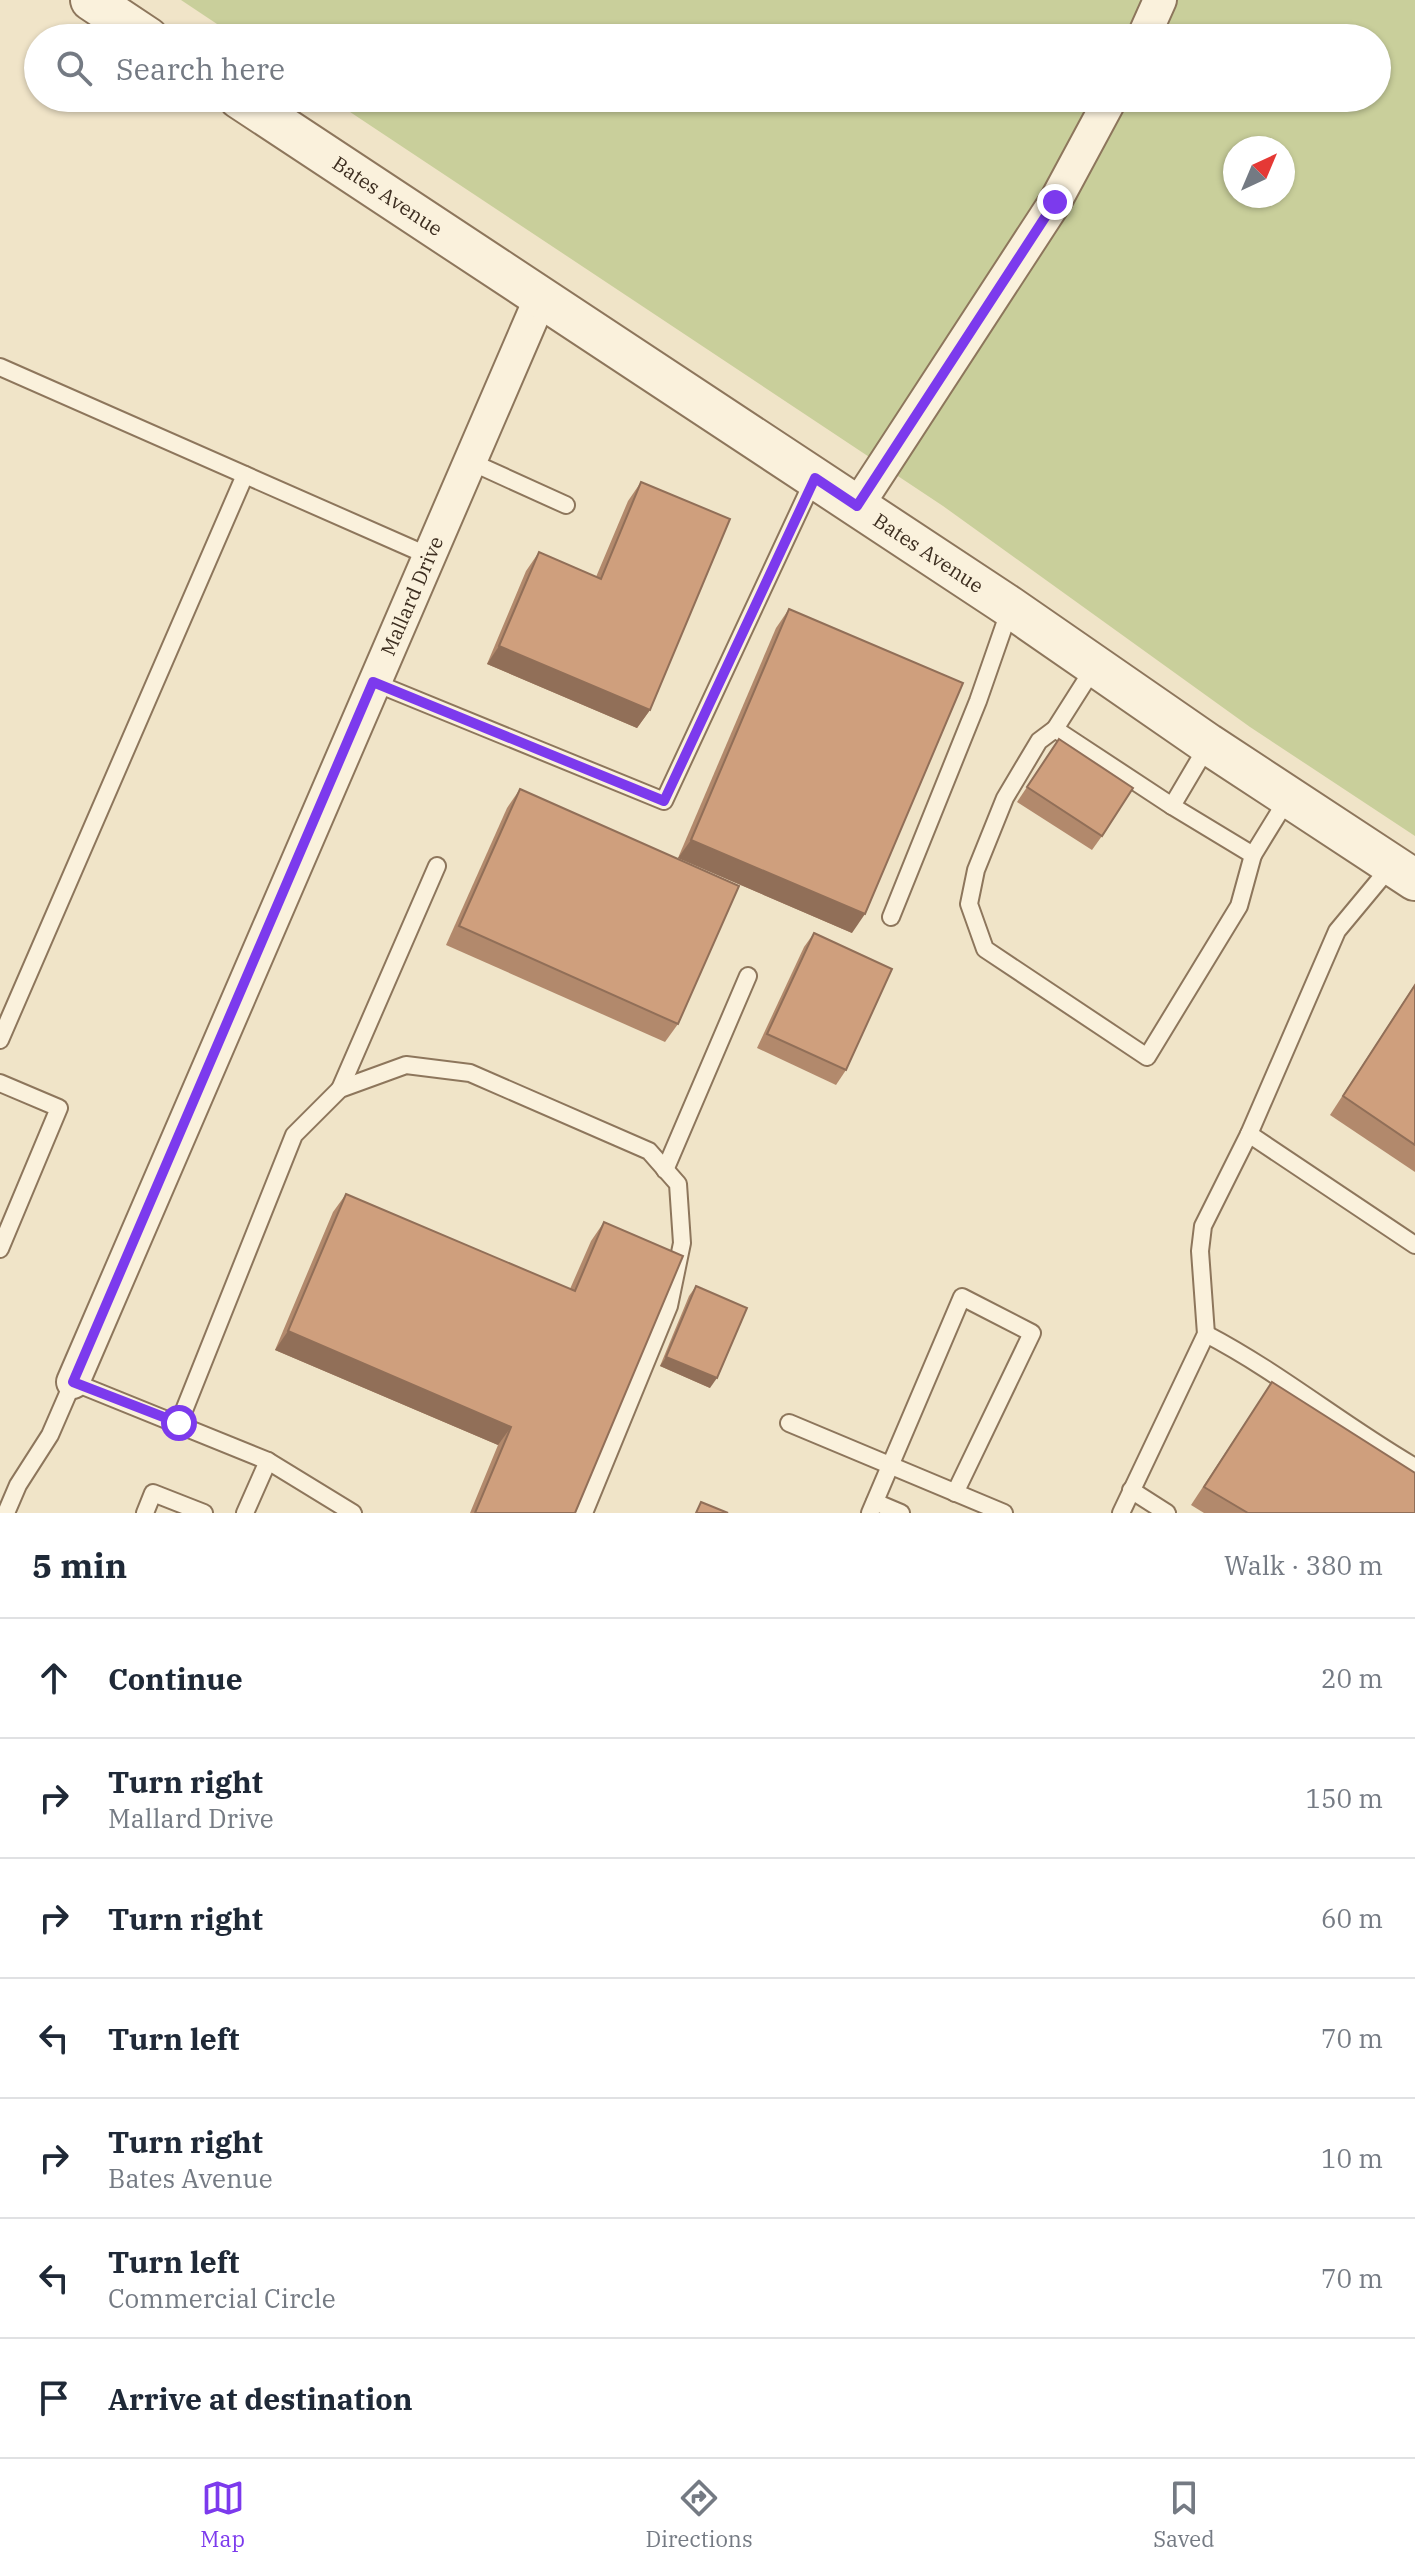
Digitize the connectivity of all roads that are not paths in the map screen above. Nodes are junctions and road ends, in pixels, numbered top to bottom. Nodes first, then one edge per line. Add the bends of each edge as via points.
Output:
1 (91, 0) edge
2 (1160, 0) edge
3 (127, 24) edge
4 (1149, 24) edge
5 (260, 112) edge
6 (1103, 112) edge
7 (541, 297) junction
8 (0, 367) edge
9 (469, 461) junction
10 (245, 475) junction
11 (815, 478) junction
12 (566, 505) dead end
13 (857, 506) junction
14 (429, 556) junction
15 (1010, 607) junction
16 (1096, 665) junction
17 (373, 682) junction
18 (1055, 729) junction
19 (1208, 744) junction
20 (1288, 798) junction
21 (1172, 806) junction
22 (1253, 855) junction
23 (437, 866) dead end
24 (1403, 873) edge
25 (891, 917) dead end
26 (748, 976) dead end
27 (0, 1040) edge
28 (0, 1083) edge
29 (340, 1089) junction
30 (1249, 1134) junction
31 (665, 1170) junction
32 (1415, 1245) edge
33 (0, 1249) edge
34 (1206, 1334) junction
35 (73, 1382) junction
36 (179, 1423) junction
37 (789, 1423) dead end
38 (268, 1461) junction
39 (890, 1466) junction
40 (1415, 1467) edge
41 (1131, 1490) junction
42 (955, 1493) junction
43 (872, 1507) edge
44 (6, 1513) edge
45 (145, 1513) edge
46 (204, 1513) edge
47 (245, 1513) edge
48 (353, 1513) edge
49 (584, 1513) edge
50 (901, 1513) edge
51 (1004, 1513) edge
52 (1121, 1513) edge
53 (1167, 1513) edge

1 - 3 street
2 - 4 street
5 - 7 street, Bates Avenue
6 - 13 street via 1055,202
7 - 9 street, Mallard Drive
7 - 11 street, Bates Avenue
8 - 10 lane
9 - 12 lane
9 - 14 street, Mallard Drive
10 - 14 lane
10 - 27 lane
11 - 13 street, Bates Avenue
11 - 17 lane via 664,801
13 - 15 street, Bates Avenue
14 - 17 street, Mallard Drive
15 - 16 street, Bates Avenue
15 - 25 lane
16 - 18 lane
16 - 19 street, Bates Avenue
17 - 35 street, Mallard Drive
18 - 21 lane
18 - 22 lane via 1039,741 1005,798 976,870 969,904 985,949 1147,1057 1239,906
19 - 20 street, Bates Avenue
19 - 21 lane
20 - 22 lane
20 - 24 street, Bates Avenue
21 - 22 lane
23 - 29 lane
24 - 30 lane via 1337,931
26 - 31 lane
28 - 33 lane via 59,1108
29 - 31 lane via 406,1065 470,1073 649,1151
29 - 36 lane via 294,1135
30 - 32 lane
30 - 34 lane via 1203,1226
31 - 49 lane via 678,1184 682,1243 669,1306
34 - 40 lane
34 - 41 lane
35 - 36 lane
35 - 44 lane
36 - 38 lane
37 - 39 lane
38 - 47 lane
38 - 48 lane
39 - 42 lane
39 - 42 lane via 962,1297 1032,1333
39 - 43 lane
41 - 52 lane
41 - 53 lane
42 - 51 lane
43 - 50 lane
45 - 46 lane via 153,1493

